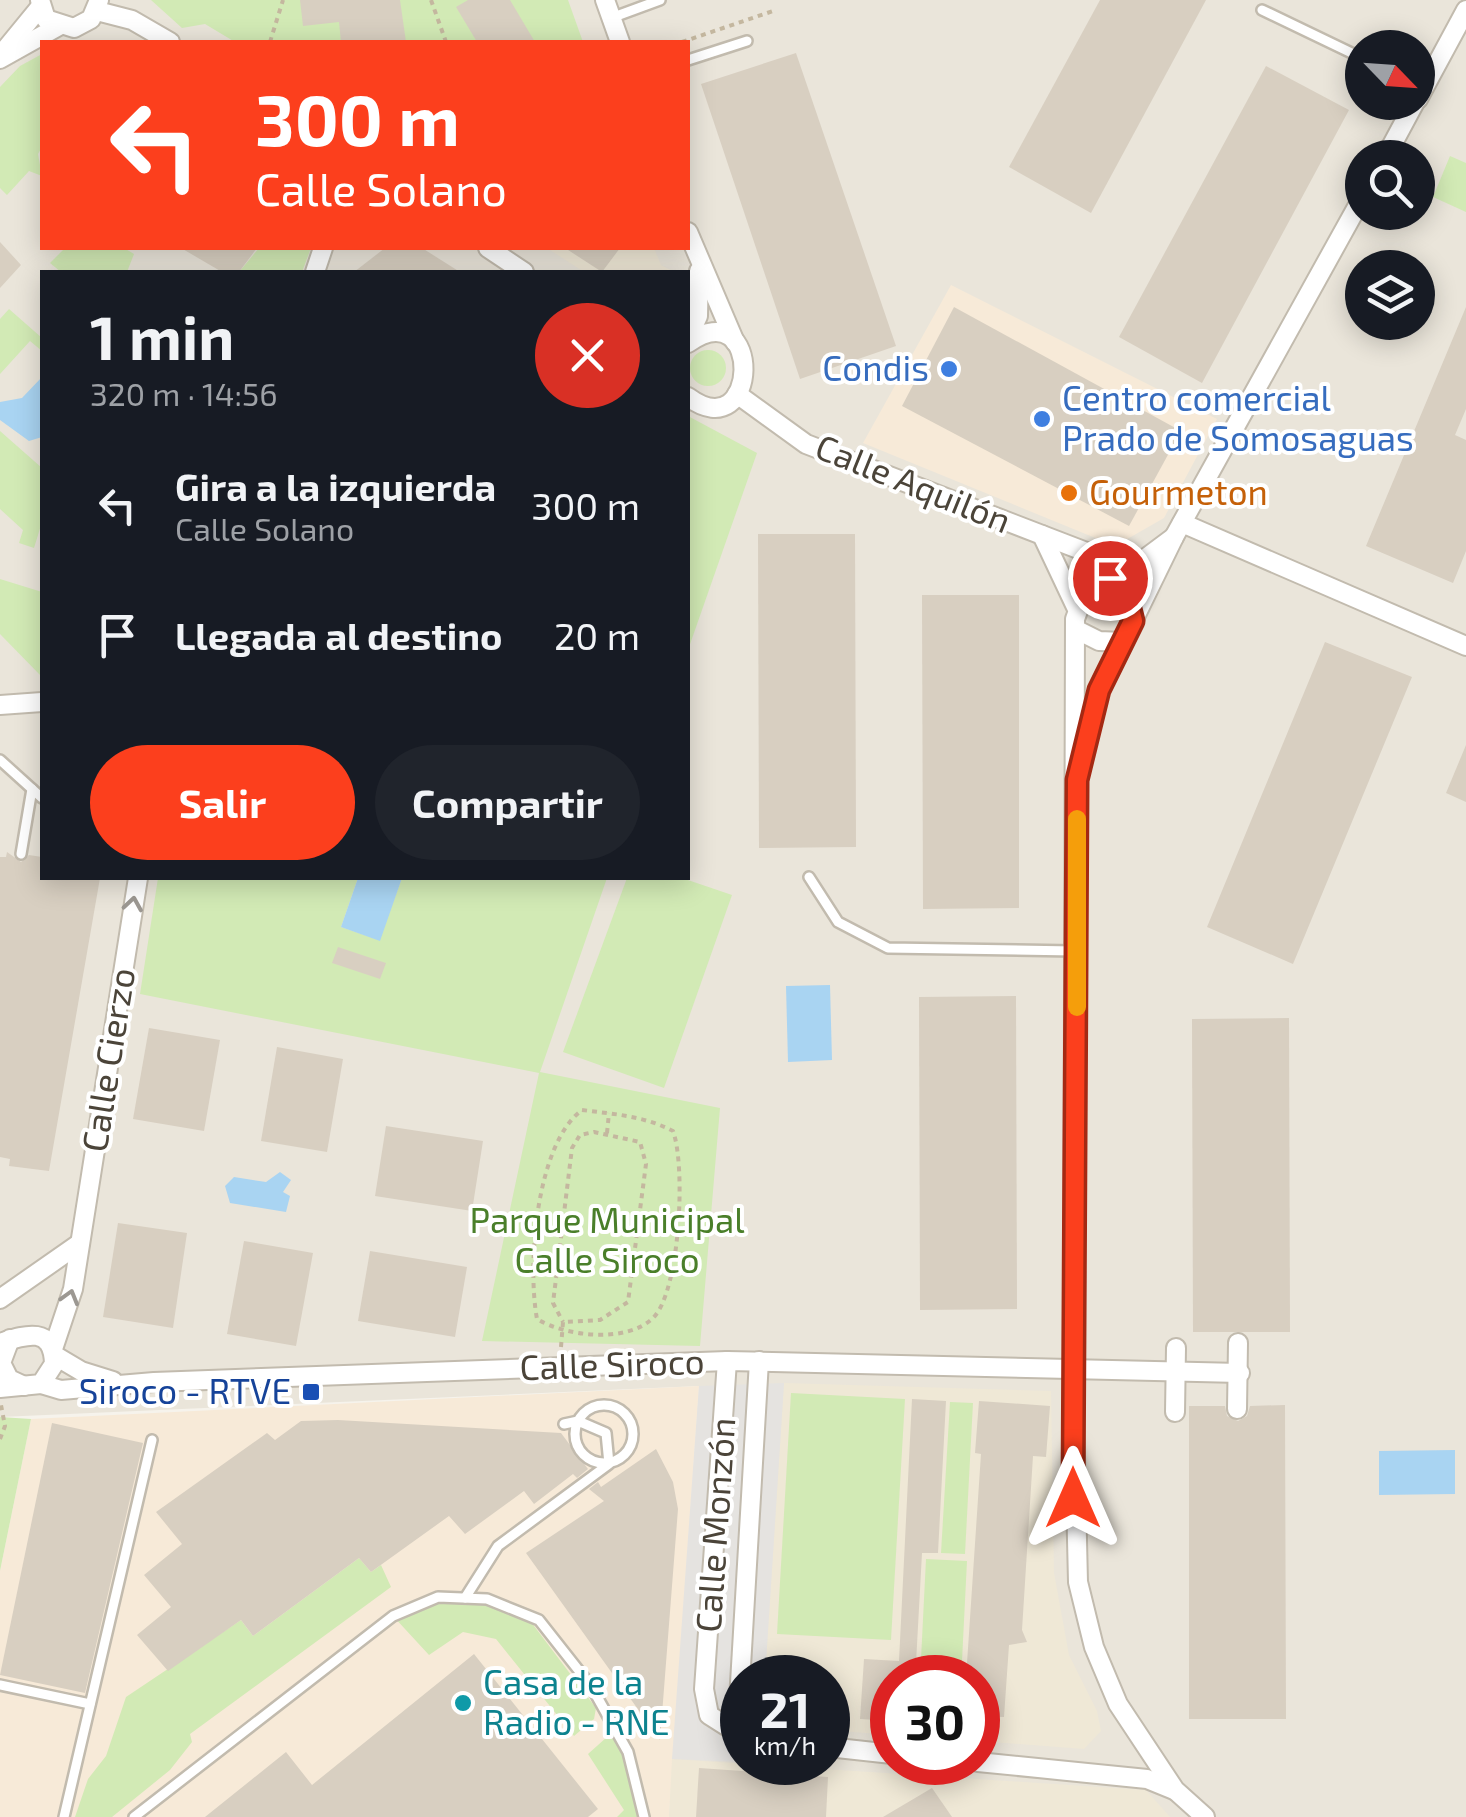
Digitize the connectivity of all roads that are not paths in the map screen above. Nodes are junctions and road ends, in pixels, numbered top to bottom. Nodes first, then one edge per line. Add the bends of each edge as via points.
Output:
1 (660, 0) edge
2 (40, 3) edge
3 (98, 5) edge
4 (608, 9) edge
5 (1262, 10) dead end
6 (1466, 10) edge
7 (59, 26) junction
8 (167, 40) edge
9 (619, 40) edge
10 (746, 41) dead end
11 (1345, 50) edge
12 (0, 57) edge
13 (690, 59) edge
14 (1435, 64) edge
15 (1345, 229) edge
16 (690, 238) edge
17 (491, 250) edge
18 (699, 266) junction
19 (521, 270) edge
20 (690, 336) edge
21 (690, 340) edge
22 (735, 342) junction
23 (738, 394) junction
24 (690, 398) edge
25 (1178, 530) junction
26 (1042, 535) junction
27 (1112, 580) junction
28 (1076, 607) junction
29 (1133, 621) junction
30 (1077, 630) junction
31 (1123, 642) junction
32 (1466, 646) edge
33 (40, 702) edge
34 (0, 705) edge
35 (0, 760) edge
36 (1077, 780) junction
37 (32, 789) junction
38 (40, 796) edge
39 (21, 854) dead end
40 (809, 876) dead end
41 (138, 880) edge
42 (1077, 951) junction
43 (80, 1242) junction
44 (0, 1298) edge
45 (5, 1341) edge
46 (1238, 1343) dead end
47 (1176, 1348) dead end
48 (54, 1352) junction
49 (727, 1361) junction
50 (759, 1361) junction
51 (1073, 1371) junction
52 (1174, 1372) junction
53 (1240, 1374) junction
54 (33, 1385) junction
55 (126, 1385) junction
56 (0, 1388) edge
57 (1236, 1409) dead end
58 (1175, 1412) dead end
59 (578, 1422) junction
60 (564, 1424) dead end
61 (152, 1440) dead end
62 (609, 1464) junction
63 (464, 1598) junction
64 (744, 1655) edge
65 (0, 1685) edge
66 (90, 1704) junction
67 (720, 1722) edge
68 (1000, 1764) edge
69 (1175, 1790) junction
70 (64, 1817) edge
71 (134, 1817) edge
72 (644, 1817) edge
73 (1205, 1817) edge

1 - 4 lane
2 - 7 street via 46,19
2 - 12 street
3 - 7 street via 83,25
3 - 8 street
4 - 9 street
5 - 11 lane
6 - 14 street
7 - 12 street
10 - 13 lane
15 - 25 street
16 - 18 street
17 - 19 street
18 - 20 street via 698,316
18 - 22 street
21 - 22 street via 714,334
22 - 23 street via 746,362
23 - 24 street via 717,406
23 - 26 street, Calle Aquilón via 806,444
25 - 27 street
25 - 29 street
25 - 32 street
26 - 27 street, Calle Aquilón via 1094,556
26 - 28 street, Calle Aquilón
27 - 28 street via 1094,586
27 - 29 street via 1126,593
28 - 30 street
29 - 31 street
30 - 31 street
30 - 36 street
31 - 36 street via 1099,690
33 - 34 street
35 - 37 lane
36 - 42 street
37 - 38 lane
37 - 39 lane
40 - 42 lane via 838,922 888,948
43 -> 41 street, Calle Cierzo
42 - 51 street
43 - 44 street
48 -> 43 street, Calle Cierzo
45 - 48 street via 31,1332
45 - 54 street via 1,1364 10,1379
46 - 53 street
47 - 52 street
48 - 54 street via 52,1372
48 - 55 street, Calle Siroco via 82,1371
49 - 50 street, Calle Siroco
49 - 55 street, Calle Siroco
49 - 67 street, Calle Monzón via 704,1688 709,1715
50 - 51 street, Calle Siroco
50 - 64 street, Calle Monzón
51 - 52 street, Calle Siroco
51 - 69 street via 1078,1582 1118,1704
52 - 53 street, Calle Siroco
52 - 58 street
53 - 57 street
54 - 55 street, Calle Siroco
54 - 56 street, Calle Siroco
59 - 60 lane
59 - 62 lane via 606,1434
59 - 62 lane via 578,1448 591,1461
59 - 62 lane via 601,1405 628,1417 632,1446
61 - 66 lane
62 - 63 lane via 498,1546
63 - 71 lane via 438,1597 393,1616
63 - 72 lane via 487,1599 539,1620 591,1686 628,1752
65 - 66 lane
66 - 70 lane
68 - 69 street via 1147,1779
69 - 73 street

